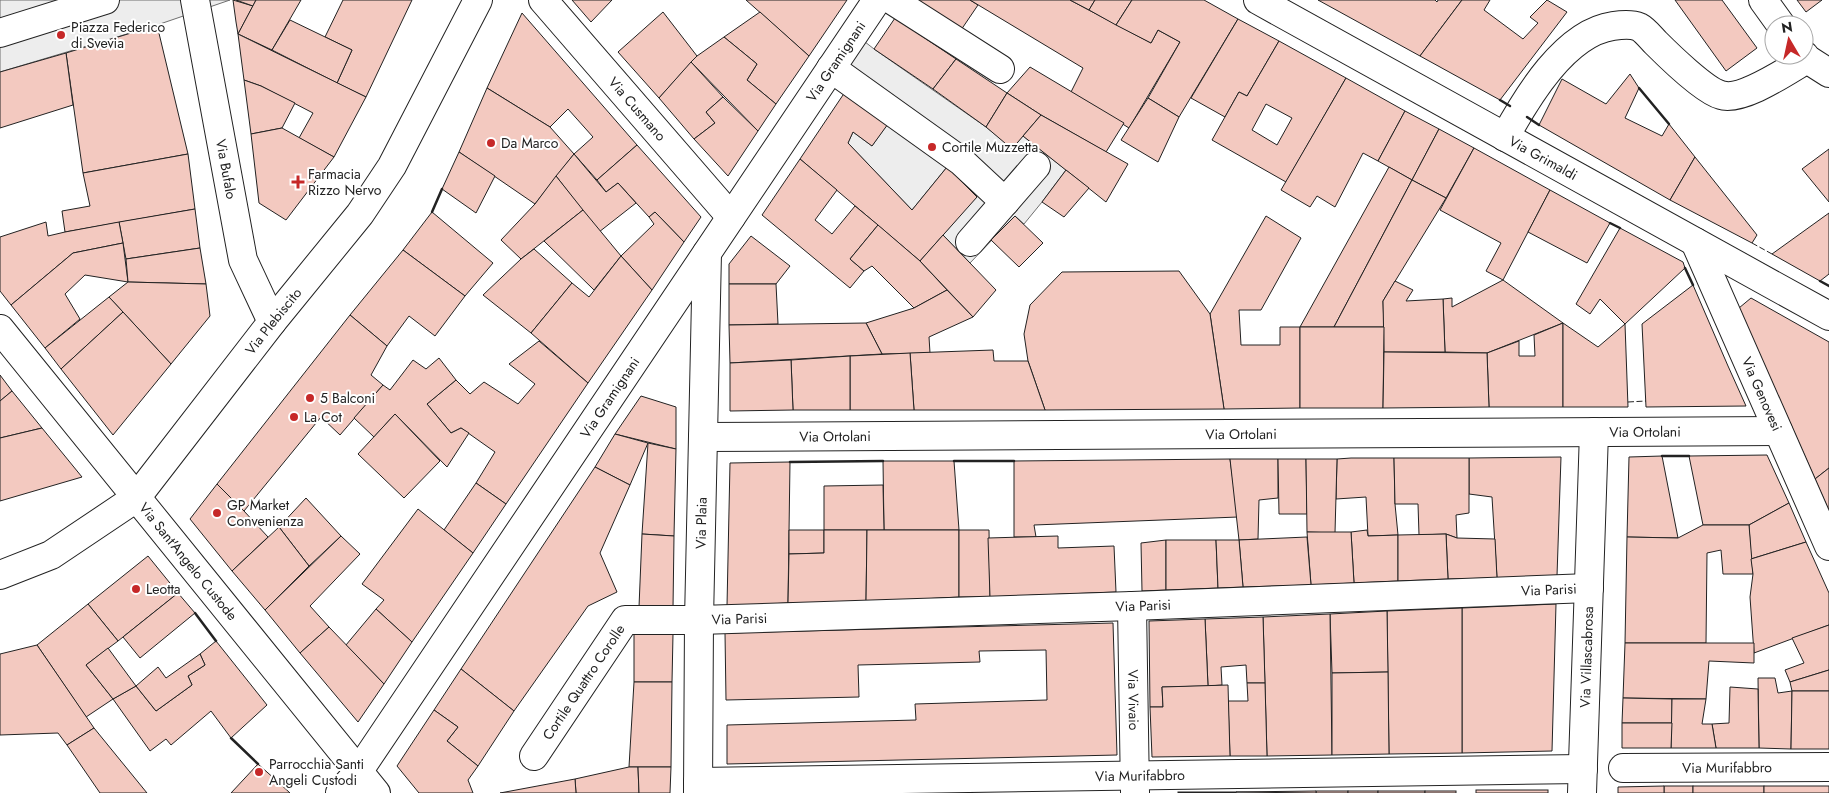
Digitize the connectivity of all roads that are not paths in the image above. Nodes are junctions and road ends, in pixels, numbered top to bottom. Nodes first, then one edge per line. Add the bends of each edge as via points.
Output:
1 (105, 0) edge
2 (543, 0) edge
3 (877, 0) edge
4 (892, 0) edge
5 (1258, 0) edge
6 (1763, 0) edge
7 (476, 1) edge
8 (196, 6) edge
9 (1774, 15) edge
10 (0, 33) edge
11 (1806, 65) edge
12 (831, 68) junction
13 (1000, 69) dead end
14 (1505, 137) junction
15 (1036, 166) dead end
16 (1005, 202) junction
17 (732, 217) junction
18 (970, 242) dead end
19 (1694, 242) junction
20 (707, 253) junction
21 (1829, 316) edge
22 (272, 322) junction
23 (0, 329) edge
24 (1778, 431) junction
25 (1594, 432) junction
26 (703, 437) junction
27 (136, 498) junction
28 (1829, 546) edge
29 (0, 576) edge
30 (1589, 588) junction
31 (1132, 606) junction
32 (699, 620) junction
33 (534, 756) dead end
34 (1829, 767) edge
35 (1624, 768) dead end
36 (358, 772) junction
37 (1582, 781) edge
38 (1135, 784) edge
39 (698, 787) edge
40 (340, 793) edge
41 (376, 793) edge

1 - 10 street
2 - 17 street, Via Cusmano
3 - 12 street, Via Gramignani
4 - 13 street
5 - 14 street, Via Grimaldi
6 - 9 street
7 - 22 street, Via Plebiscito via 392,166 360,214
8 - 22 street, Via Bufalo via 243,260
11 - 14 street via 1741,94 1721,96 1672,59 1639,27 1620,24 1601,28 1578,40 1560,56
12 - 16 street via 961,161
12 - 17 street, Via Gramignani
14 - 19 street, Via Grimaldi
15 - 16 street
16 - 18 street
17 - 20 street, Via Gramignani
19 - 21 street, Via Grimaldi
19 - 24 street, Via Genovesi
20 - 26 street, Via Plaia
20 - 36 street, Via Gramignani
22 - 27 street, Via Plebiscito
23 - 27 street, Via Sant'Angelo Custode
24 - 25 street, Via Ortolani
24 - 28 street, Via Genovesi
25 - 26 street, Via Ortolani
25 - 30 street, Via Villascabrosa
26 - 32 street, Via Plaia
27 - 29 street, Via Plebiscito via 52,555
27 - 36 street, Via Sant'Angelo Custode
30 - 31 street, Via Parisi
30 - 37 street, Via Villascabrosa
31 - 32 street, Via Parisi
31 - 38 street, Via Vivaio
32 - 33 street, Cortile Quattro Corolle via 625,620
32 - 39 street, Via Plaia
34 - 35 street, Via Murifabbro
36 - 40 street, Via Gramignani
36 - 41 street, Via Sant'Angelo Custode
37 - 38 street, Via Murifabbro
38 - 39 street, Via Murifabbro

